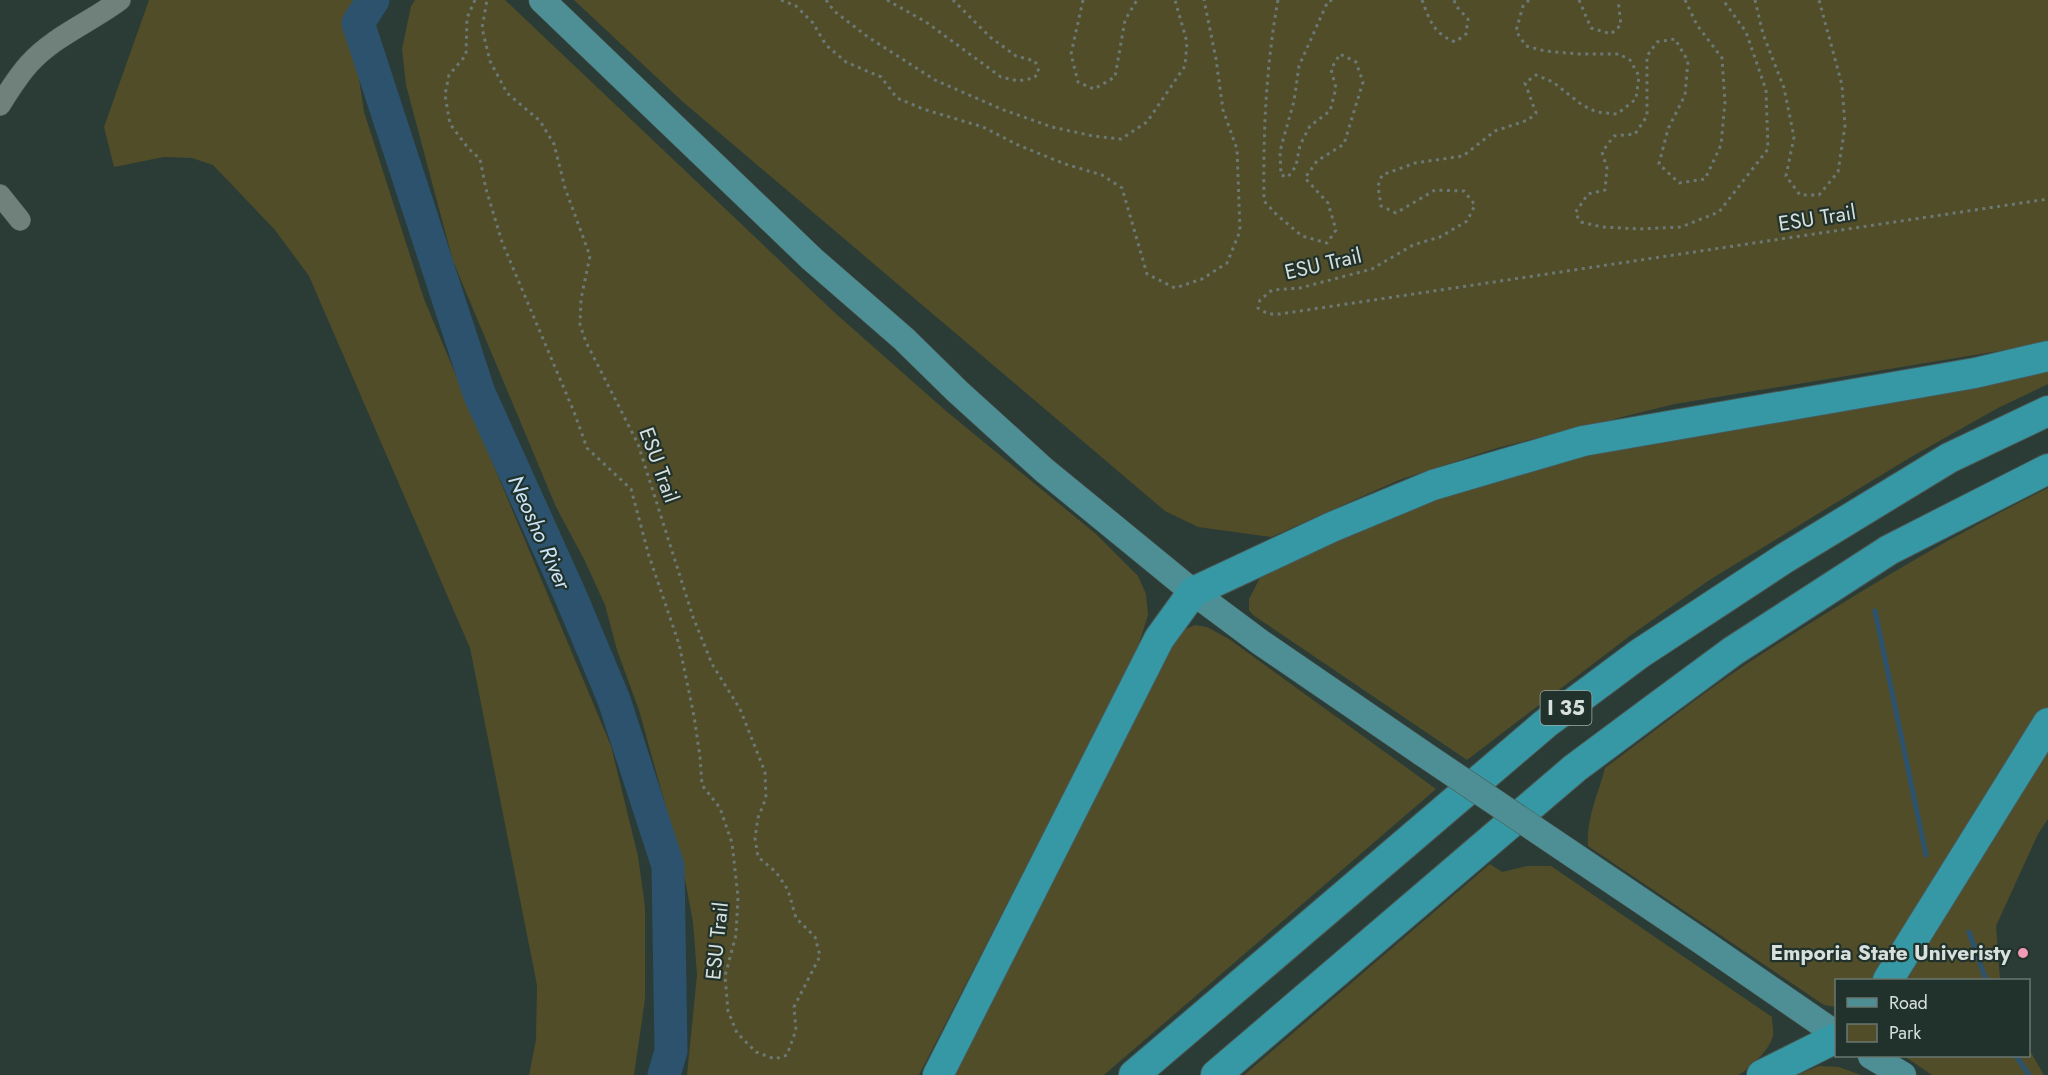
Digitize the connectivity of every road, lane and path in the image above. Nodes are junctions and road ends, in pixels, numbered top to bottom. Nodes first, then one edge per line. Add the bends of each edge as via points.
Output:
1 (120, 0) edge
2 (475, 0) edge
3 (486, 0) edge
4 (781, 0) edge
5 (826, 0) edge
6 (887, 0) edge
7 (953, 0) edge
8 (1083, 0) edge
9 (1137, 0) edge
10 (1175, 0) edge
11 (1204, 0) edge
12 (1278, 0) edge
13 (1333, 0) edge
14 (1422, 0) edge
15 (1454, 0) edge
16 (1529, 0) edge
17 (1579, 0) edge
18 (1618, 0) edge
19 (1685, 0) edge
20 (1723, 0) edge
21 (1755, 0) edge
22 (1819, 0) edge
23 (545, 3) edge
24 (0, 105) edge
25 (0, 195) edge
26 (2048, 199) edge
27 (20, 220) dead end
28 (2048, 356) edge
29 (2048, 411) edge
30 (2048, 469) edge
31 (1193, 592) junction
32 (2048, 723) edge
33 (1889, 979) edge
34 (1835, 1035) edge
35 (1835, 1037) edge
36 (1873, 1057) edge
37 (938, 1075) edge
38 (1134, 1075) edge
39 (1216, 1075) edge
40 (1762, 1075) edge
41 (1903, 1075) edge

1 - 24 lane via 30,62
2 - 3 path, ESU Trail via 467,18 466,55 449,75 445,95 450,124 480,159 502,242 587,448 631,489 679,644 694,716 702,785 720,808 732,843 738,897 736,935 725,976 728,1011 737,1033 756,1052 775,1059 787,1054 796,1030 794,1007 820,956 815,937 796,918 788,891 776,872 758,857 755,838 766,798 765,772 740,709 712,664 693,617 638,444 580,325 590,256 554,144 540,121 507,93 490,61 482,28
4 - 11 path via 796,6 813,23 826,45 846,62 881,77 897,98 983,127 1027,149 1102,175 1122,188 1147,274 1175,288 1202,279 1227,263 1240,231 1237,149 1223,110
5 - 10 path via 868,37 935,80 1052,127 1121,138 1147,122 1185,66 1187,42
6 - 7 path via 926,22 1001,77 1018,81 1035,78 1039,72 1035,61 1016,56 990,37
8 - 9 path via 1071,54 1078,82 1094,89 1115,77 1125,20
12 - 13 path, ESU Trail via 1266,82 1264,201 1302,236 1327,243 1336,230 1328,203 1305,178 1317,161 1344,144 1363,82 1356,62 1340,54 1331,69 1336,88 1330,111 1310,126 1288,177 1281,175 1280,151 1299,66 1328,1
14 - 15 path via 1441,36 1455,42 1466,34 1468,19
16 - 26 path, ESU Trail via 1523,6 1516,31 1526,46 1578,54 1619,54 1630,60 1639,76 1636,99 1617,114 1597,112 1536,75 1525,82 1536,112 1528,120 1495,131 1463,156 1415,163 1382,175 1378,186 1381,206 1396,213 1436,190 1464,191 1476,205 1467,221 1372,269 1300,288 1272,290 1260,300 1258,308 1268,314 1280,314
17 - 18 path via 1591,28 1611,34 1621,25
19 - 20 path via 1697,25 1722,58 1725,102 1721,145 1709,171 1705,179 1679,183 1659,164 1668,129 1685,95 1688,61 1675,39 1657,42 1647,56 1647,116 1635,134 1614,136 1602,152 1608,168 1605,189 1588,194 1575,213 1581,222 1640,229 1681,227 1719,212 1768,149 1766,90 1746,32
21 - 22 path, ESU Trail via 1763,34 1784,88 1794,137 1786,176 1800,195 1819,195 1838,172 1845,126 1842,85
23 - 31 main road via 812,259 957,391 1044,470
25 - 27 lane
28 - 31 highway via 1975,373 1583,441 1433,485
29 - 38 highway, I 35 via 1949,458 1785,558 1639,654 1545,724
30 - 39 highway, I 35 via 1889,550 1714,665 1575,768
31 - 34 main road, bridge via 1260,642
31 - 37 highway via 1159,639
32 - 33 highway
35 - 40 highway
36 - 41 main road

